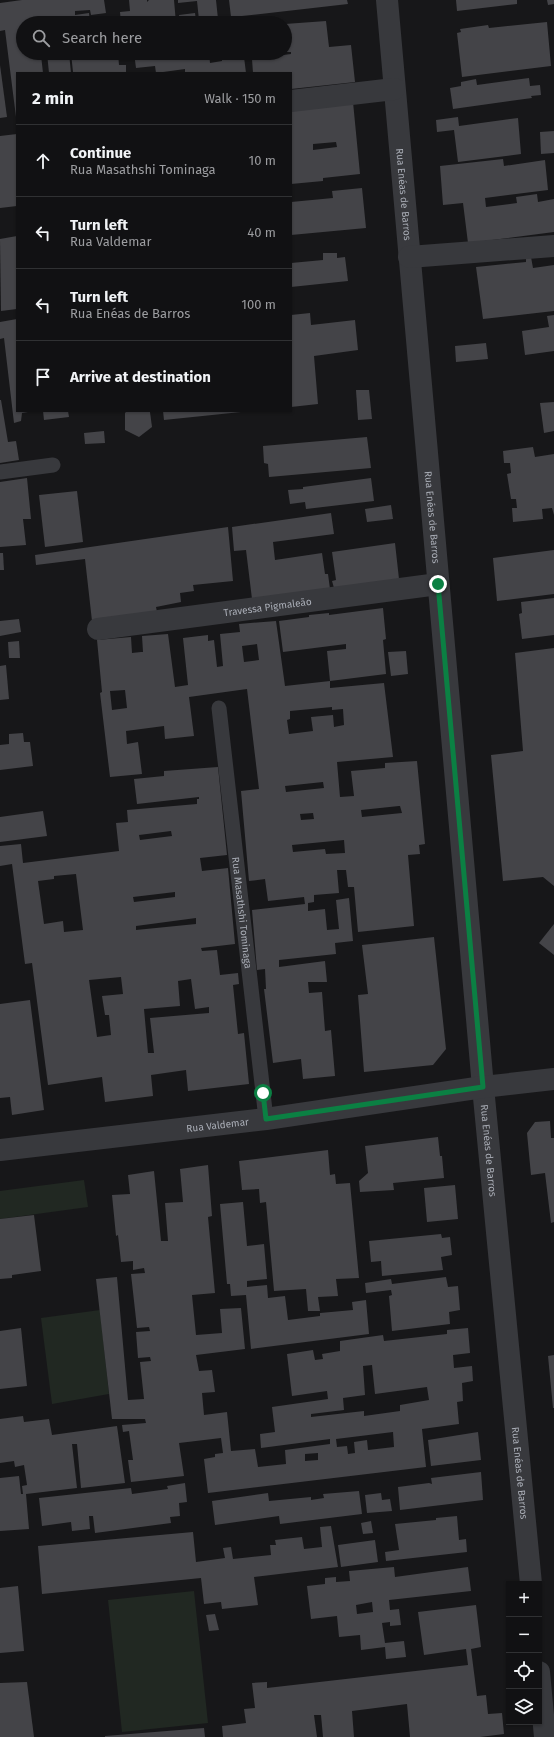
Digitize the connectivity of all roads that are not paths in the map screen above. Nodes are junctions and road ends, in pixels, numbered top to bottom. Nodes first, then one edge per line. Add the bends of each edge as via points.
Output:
1 (387, 0) edge
2 (394, 89) junction
3 (292, 101) edge
4 (554, 246) edge
5 (409, 257) junction
6 (52, 465) dead end
7 (0, 472) edge
8 (438, 584) junction
9 (98, 629) dead end
10 (219, 708) dead end
11 (554, 1079) edge
12 (483, 1087) junction
13 (266, 1119) junction
14 (0, 1150) edge
15 (530, 1581) edge
16 (541, 1689) edge
17 (545, 1737) edge

1 - 2 street, Rua Enéas de Barros
2 - 3 street
2 - 5 street, Rua Enéas de Barros
4 - 5 street
5 - 8 street, Rua Enéas de Barros
6 - 7 lane
8 - 9 street, Travessa Pigmaleão
8 - 12 street, Rua Enéas de Barros
10 - 13 lane, Rua Masathshi Tominaga
11 - 12 street, Rua Valdemar
12 - 13 street, Rua Valdemar
12 - 15 street, Rua Enéas de Barros
13 - 14 street, Rua Valdemar
16 - 17 street

